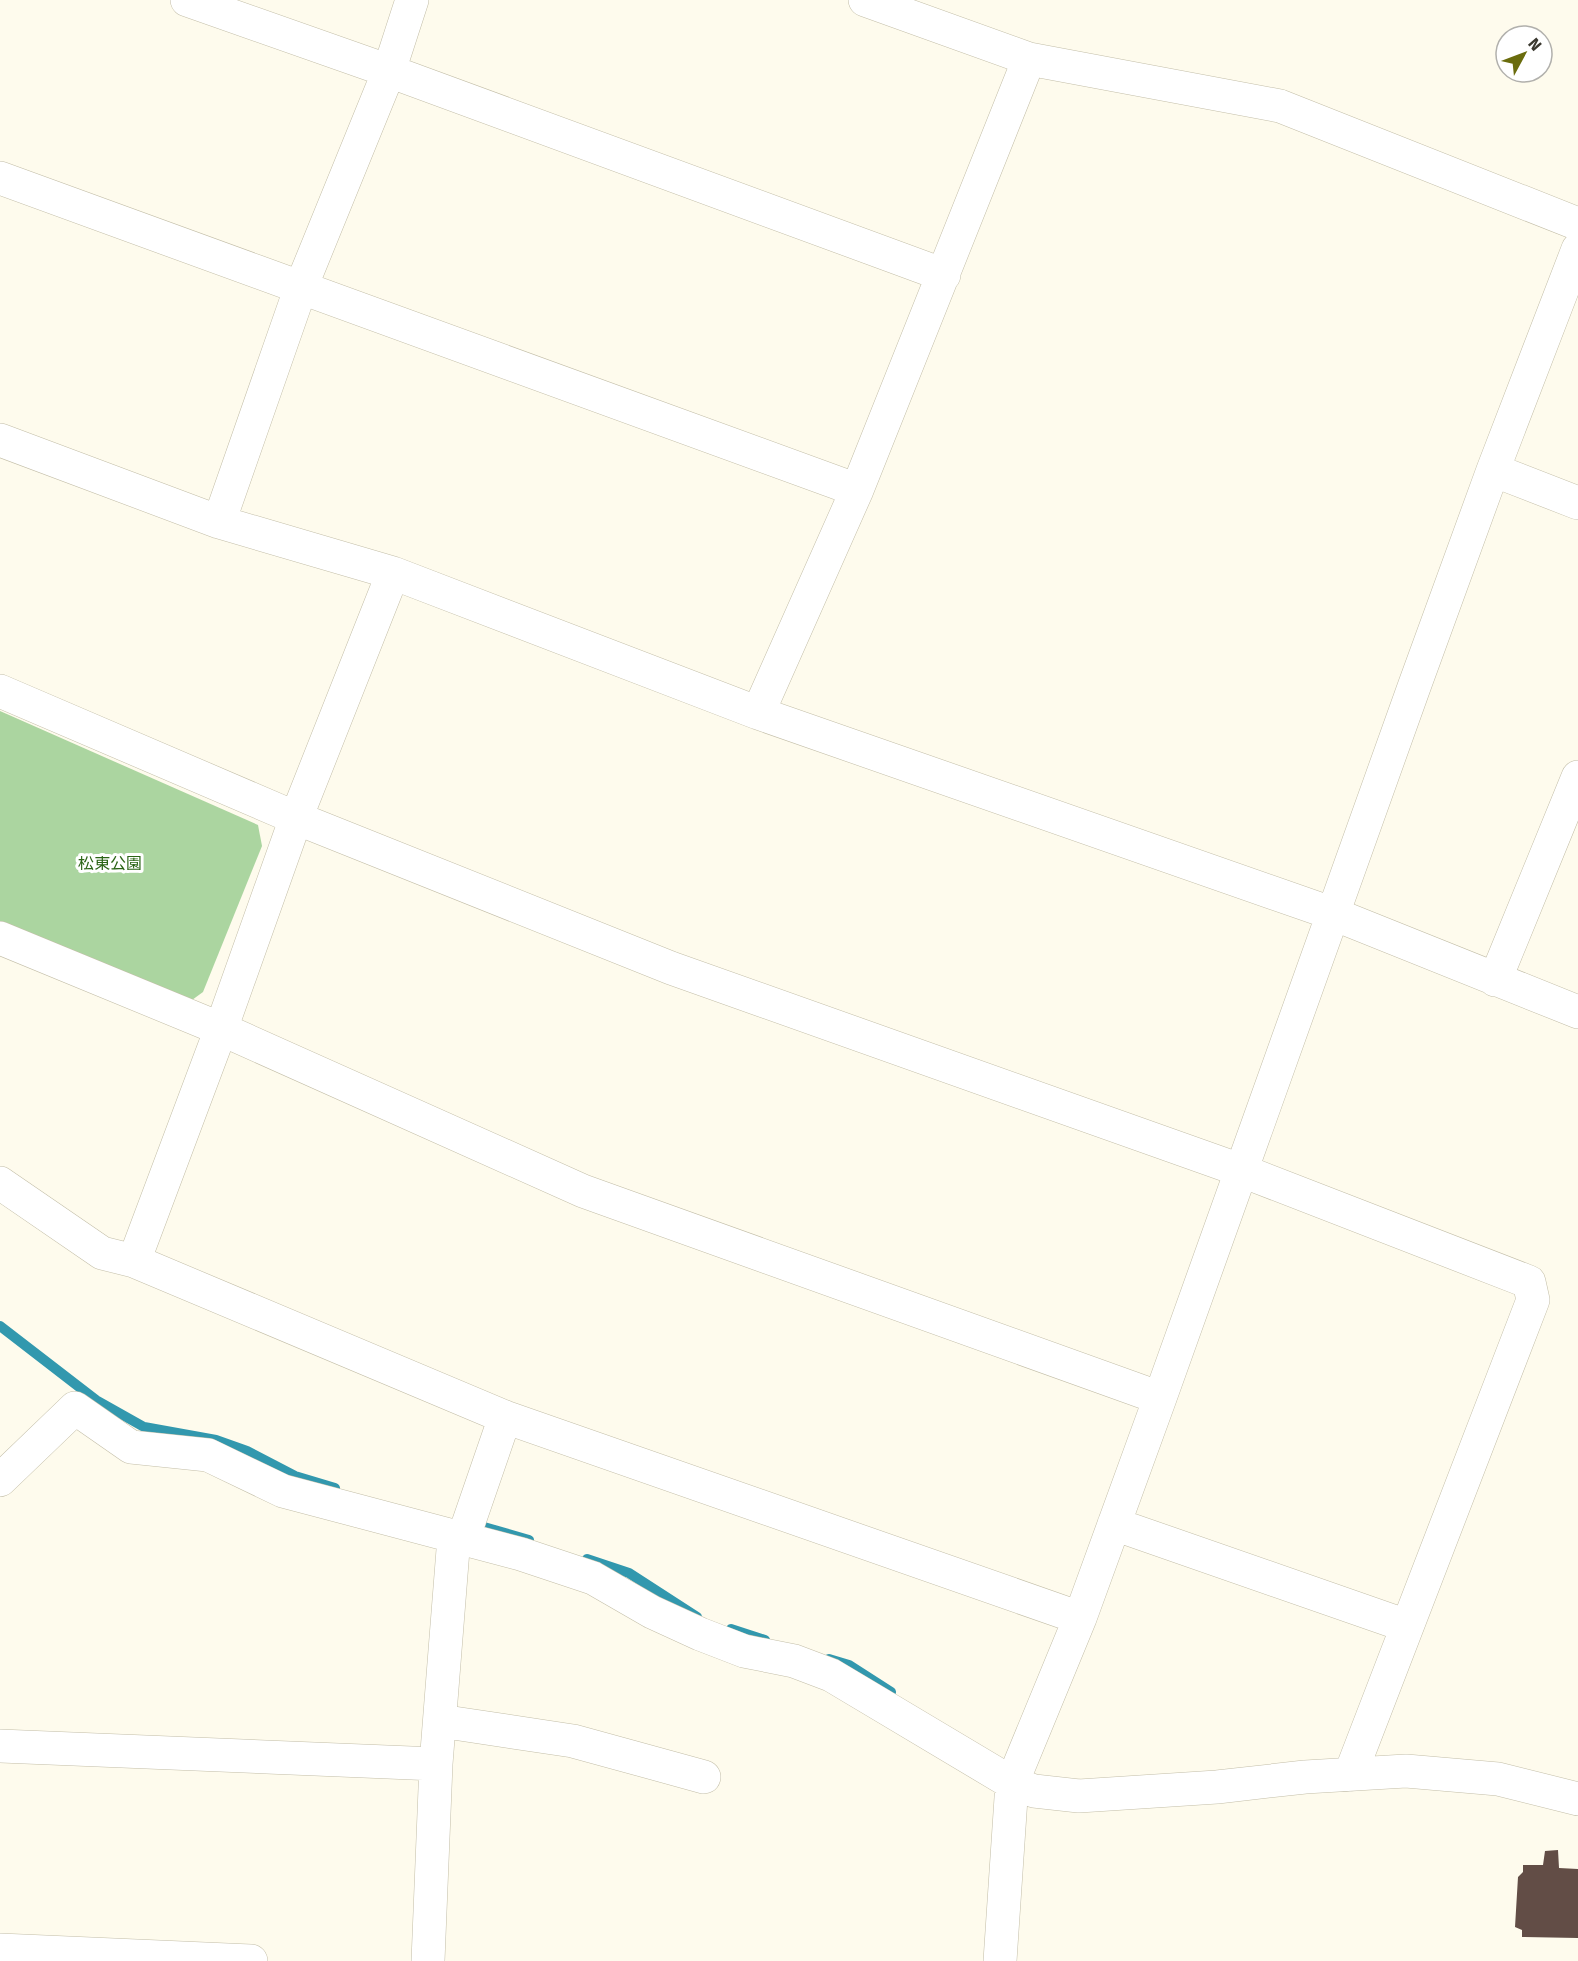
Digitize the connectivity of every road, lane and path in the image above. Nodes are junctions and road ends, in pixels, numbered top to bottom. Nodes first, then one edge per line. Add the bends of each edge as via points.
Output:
1 (187, 0) edge
2 (412, 0) edge
3 (865, 0) edge
4 (1029, 59) junction
5 (389, 71) junction
6 (0, 178) edge
7 (1578, 224) edge
8 (1578, 249) edge
9 (944, 274) junction
10 (301, 287) junction
11 (0, 440) edge
12 (1493, 470) junction
13 (857, 490) junction
14 (1578, 503) edge
15 (219, 522) junction
16 (393, 573) junction
17 (0, 691) edge
18 (758, 713) junction
19 (1578, 777) edge
20 (296, 818) junction
21 (1331, 914) junction
22 (0, 938) edge
23 (1495, 980) junction
24 (1578, 1012) edge
25 (221, 1029) junction
26 (1240, 1170) junction
27 (0, 1182) edge
28 (134, 1260) junction
29 (1160, 1398) junction
30 (505, 1417) junction
31 (1, 1477) edge
32 (1114, 1524) junction
33 (459, 1538) junction
34 (1080, 1618) junction
35 (1407, 1626) junction
36 (440, 1721) junction
37 (0, 1746) edge
38 (436, 1764) junction
39 (1350, 1774) junction
40 (704, 1777) dead end
41 (1012, 1783) junction
42 (1578, 1799) edge
43 (0, 1950) edge
44 (251, 1961) edge
45 (428, 1961) edge
46 (1000, 1961) edge

1 - 5 street
2 - 5 street
3 - 4 street
4 - 7 street via 1280,106
4 - 9 street
5 - 9 street
5 - 10 street
6 - 10 street
8 - 12 street
9 - 13 street
10 - 13 street
10 - 15 street
11 - 15 street
12 - 14 street
12 - 21 street
13 - 18 street
15 - 16 street
16 - 18 street
16 - 20 street
17 - 20 street
18 - 21 street
19 - 23 street
20 - 25 street
20 - 26 street via 671,968
21 - 23 street
21 - 26 street
22 - 25 street
23 - 24 street
25 - 28 street
25 - 29 street via 583,1191
26 - 29 street
26 - 35 street via 1529,1282 1533,1299
27 - 28 street via 102,1253
28 - 30 street
29 - 32 street
30 - 33 street
30 - 34 street
31 - 33 street via 75,1407 131,1448 208,1455 283,1491
32 - 34 street
32 - 35 street
33 - 36 street
33 - 41 street via 593,1578 700,1634 744,1651 794,1661 831,1675
34 - 41 street
35 - 39 street
36 - 38 street
36 - 40 street via 573,1741
37 - 38 street
38 - 45 street
39 - 41 street via 1080,1796 1034,1791
39 - 42 street via 1406,1771 1498,1779
41 - 46 street
43 - 44 street

